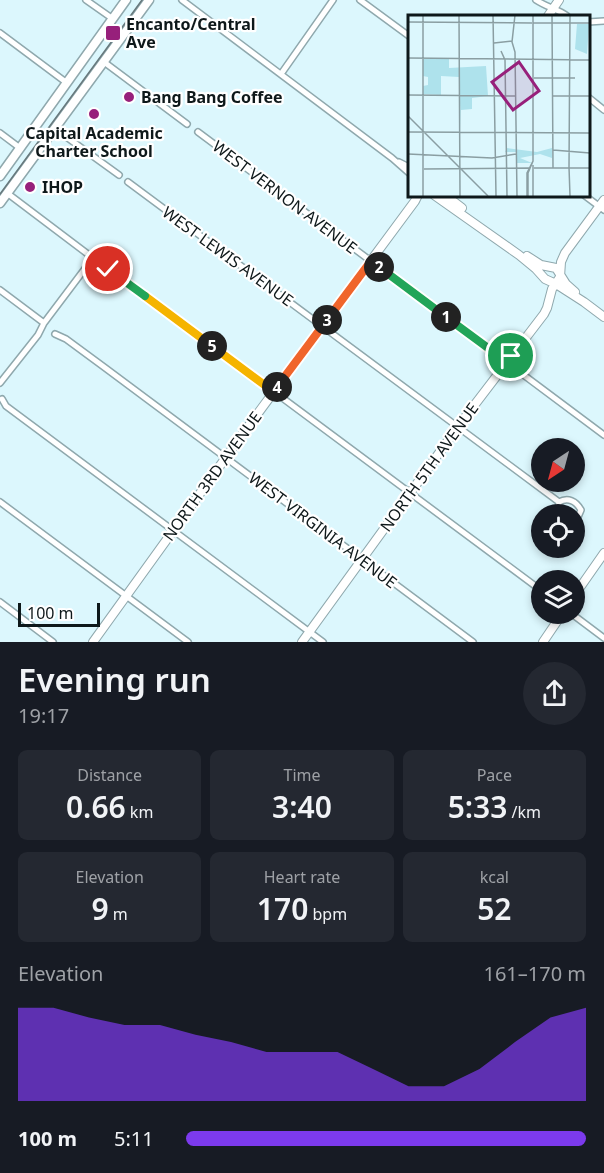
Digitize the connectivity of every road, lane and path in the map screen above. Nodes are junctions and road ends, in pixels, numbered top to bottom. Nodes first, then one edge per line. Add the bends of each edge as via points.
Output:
1 (86, 0) edge
2 (126, 0) edge
3 (148, 0) edge
4 (182, 0) edge
5 (333, 0) edge
6 (360, 0) edge
7 (536, 0) edge
8 (559, 0) edge
9 (553, 9) junction
10 (549, 15) edge
11 (565, 15) edge
12 (113, 19) junction
13 (604, 21) edge
14 (589, 22) edge
15 (0, 33) edge
16 (408, 35) edge
17 (104, 62) junction
18 (281, 74) junction
19 (67, 83) junction
20 (589, 98) edge
21 (604, 110) edge
22 (187, 124) dead end
23 (54, 128) junction
24 (198, 132) dead end
25 (0, 133) edge
26 (20, 148) junction
27 (392, 158) junction
28 (408, 166) edge
29 (408, 172) edge
30 (119, 175) dead end
31 (0, 176) edge
32 (128, 182) dead end
33 (7, 193) junction
34 (418, 196) edge
35 (435, 196) edge
36 (446, 196) edge
37 (586, 196) edge
38 (0, 202) edge
39 (603, 205) edge
40 (371, 261) junction
41 (103, 268) dead end
42 (560, 274) junction
43 (555, 284) junction
44 (0, 290) edge
45 (569, 293) junction
46 (549, 302) junction
47 (584, 302) junction
48 (604, 317) edge
49 (44, 323) junction
50 (322, 326) junction
51 (55, 334) dead end
52 (507, 362) junction
53 (0, 383) edge
54 (274, 392) junction
55 (2, 399) dead end
56 (458, 427) junction
57 (604, 435) edge
58 (226, 458) junction
59 (410, 493) junction
60 (0, 502) edge
61 (559, 502) joint
62 (576, 504) edge
63 (173, 531) junction
64 (604, 553) edge
65 (362, 559) junction
66 (585, 580) edge
67 (531, 583) edge
68 (126, 596) junction
69 (0, 602) edge
70 (555, 624) edge
71 (585, 624) edge
72 (310, 632) junction
73 (604, 638) edge
74 (53, 642) edge
75 (93, 642) edge
76 (188, 642) edge
77 (302, 642) edge
78 (323, 642) edge
79 (473, 642) edge
80 (543, 642) edge

1 - 12 street
2 - 12 main road
3 - 17 main road
4 - 18 street
5 - 18 street
6 - 16 street
7 - 9 street
8 - 9 street
9 - 10 street
9 - 11 street
12 - 19 main road
13 - 14 street
15 - 19 street
17 - 22 street
17 - 23 main road
18 - 27 street
19 - 26 main road
20 - 21 street
23 - 30 street
23 - 33 main road
24 - 40 street, WEST VERNON AVENUE
25 - 26 street
26 - 31 main road
27 - 28 street
27 - 29 street
32 - 50 street, WEST LEWIS AVENUE
33 - 38 main road
33 - 49 street via 93,258
34 - 40 street, NORTH 3RD AVENUE
35 - 43 street
36 - 42 street via 538,264 554,267
37 - 39 street
39 - 42 street, NORTH 5TH AVENUE via 565,253
40 - 50 street, NORTH 3RD AVENUE
40 - 52 street, WEST VERNON AVENUE
41 - 54 street
42 - 43 street, NORTH 5TH AVENUE
42 - 47 street
43 - 45 street
43 - 46 street, NORTH 5TH AVENUE
44 - 49 street
45 - 46 street via 559,294
45 - 47 street
46 - 52 street, NORTH 5TH AVENUE
47 - 48 street
49 - 53 street
50 - 54 street, NORTH 3RD AVENUE
50 - 56 street, WEST LEWIS AVENUE
51 - 58 street, WEST VIRGINIA AVENUE
52 - 56 street, NORTH 5TH AVENUE
52 - 57 street, WEST VERNON AVENUE
54 - 58 street, NORTH 3RD AVENUE
54 - 59 street
55 - 63 street via 6,406
56 - 59 street, NORTH 5TH AVENUE
56 - 61 street, WEST LEWIS AVENUE
58 - 63 street, NORTH 3RD AVENUE
58 - 65 street, WEST VIRGINIA AVENUE
59 - 65 street, NORTH 5TH AVENUE
59 - 67 street
60 - 68 street
61 - 62 street, WEST LEWIS AVENUE via 570,500
63 - 68 street, NORTH 3RD AVENUE
63 - 72 street
64 - 66 street
65 - 72 street, NORTH 5TH AVENUE
65 - 79 street, WEST VIRGINIA AVENUE
68 - 75 street, NORTH 3RD AVENUE
68 - 76 street
69 - 74 street
70 - 80 street
71 - 73 street
72 - 77 street, NORTH 5TH AVENUE
72 - 78 street

